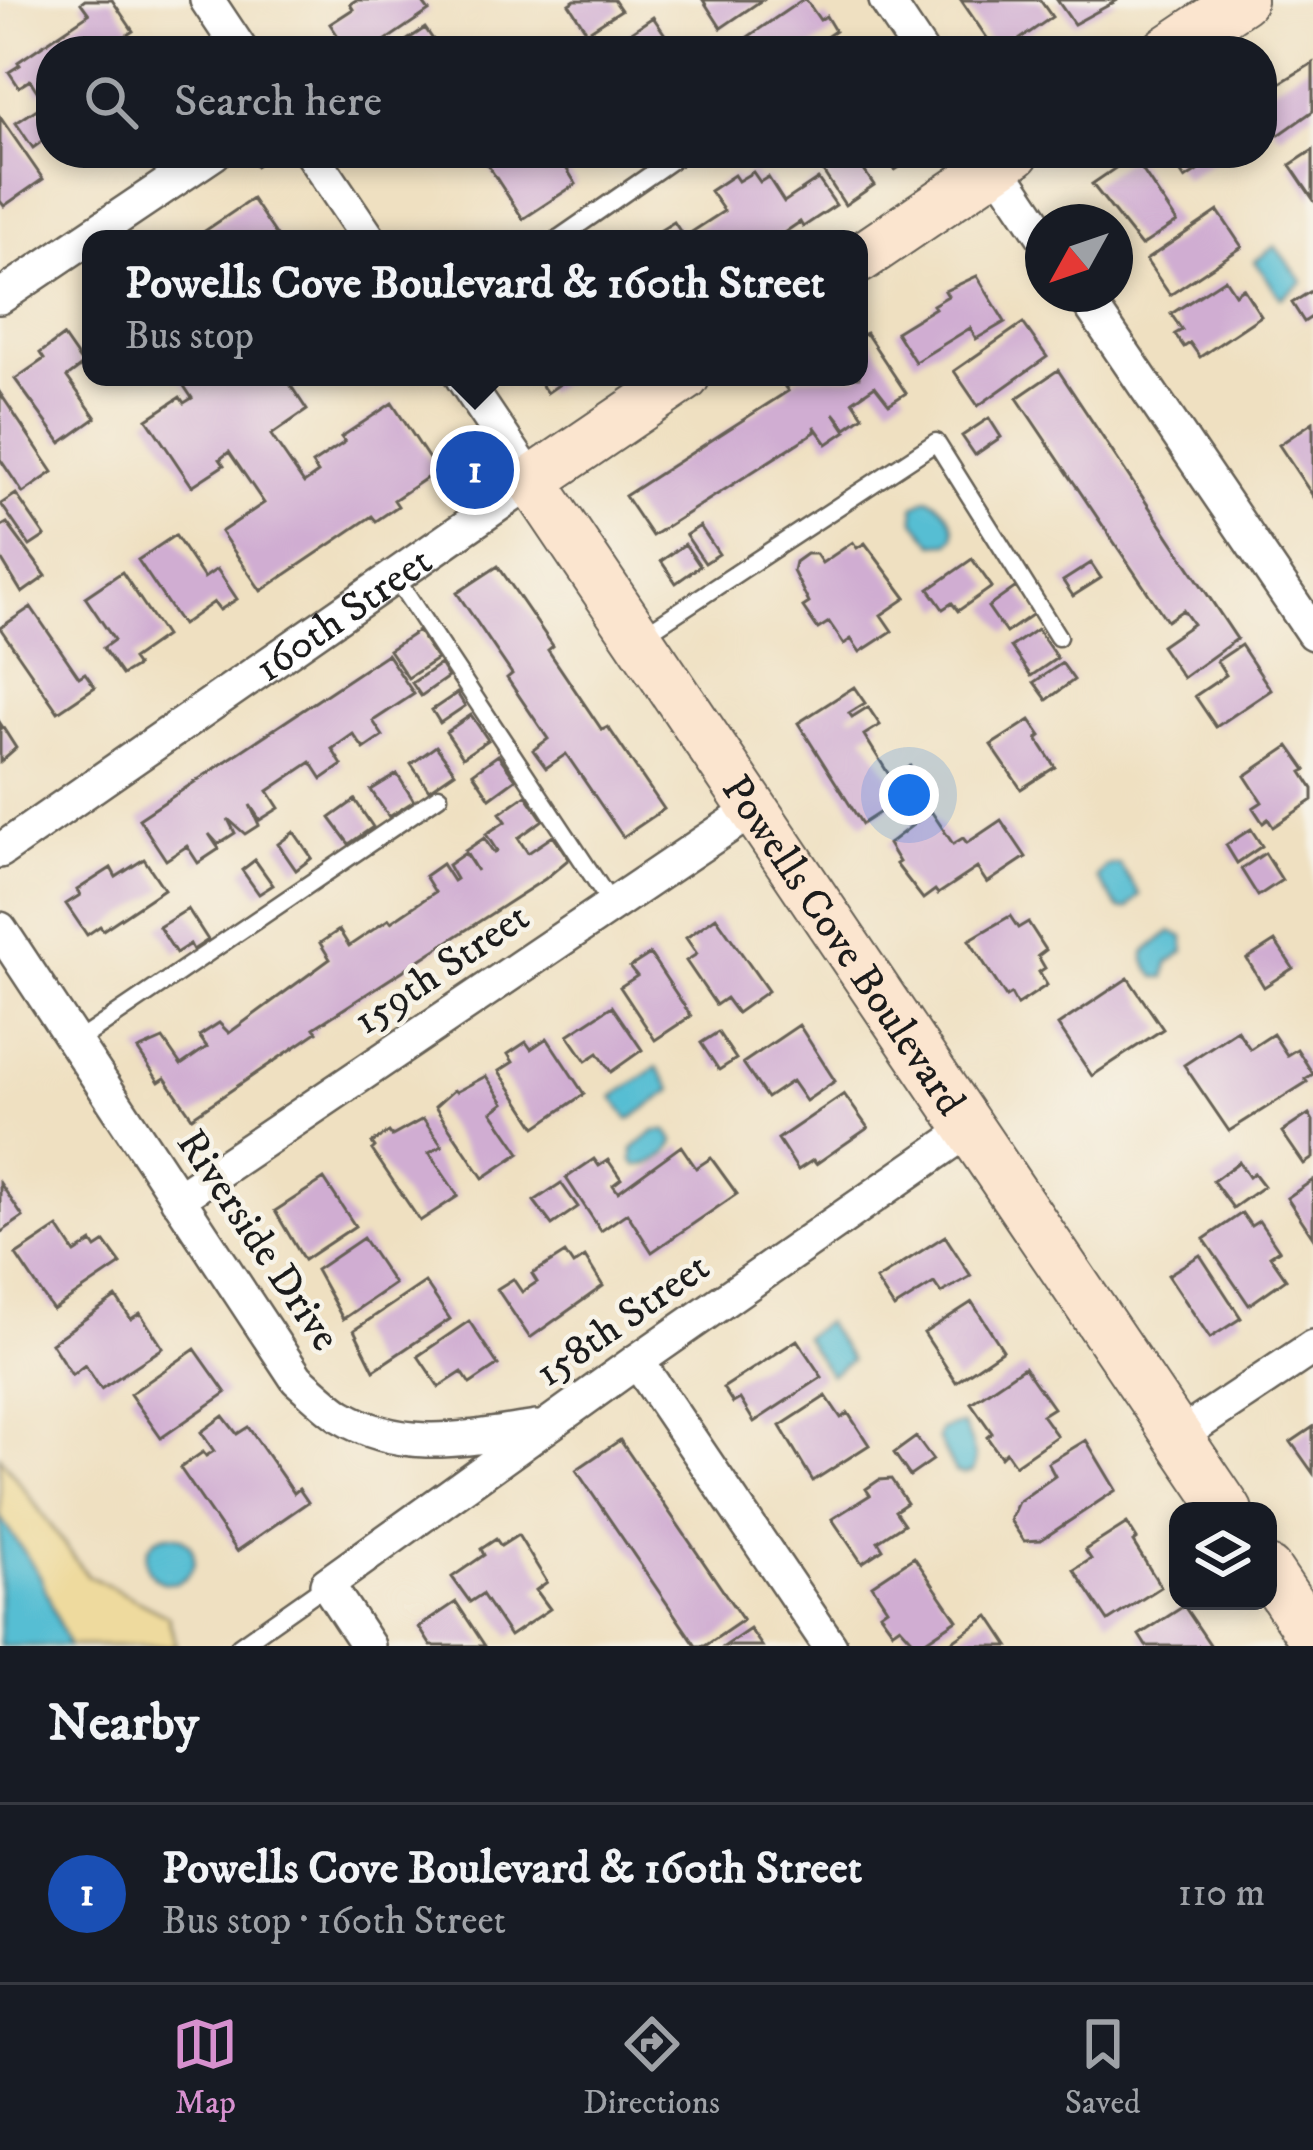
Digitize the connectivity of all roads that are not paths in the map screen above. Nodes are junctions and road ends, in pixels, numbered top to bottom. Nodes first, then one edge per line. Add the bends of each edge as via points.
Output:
1 (207, 0) edge
2 (886, 0) edge
3 (1242, 0) edge
4 (232, 36) edge
5 (910, 36) edge
6 (1188, 36) edge
7 (192, 168) edge
8 (320, 168) edge
9 (660, 168) edge
10 (985, 168) edge
11 (1006, 168) edge
12 (1026, 204) edge
13 (100, 230) edge
14 (363, 230) edge
15 (571, 230) edge
16 (82, 242) edge
17 (868, 252) edge
18 (0, 297) edge
19 (1095, 312) edge
20 (468, 386) edge
21 (672, 386) edge
22 (532, 481) junction
23 (394, 576) junction
24 (1313, 633) edge
25 (1058, 637) dead end
26 (638, 638) junction
27 (439, 796) dead end
28 (754, 809) junction
29 (0, 851) edge
30 (612, 905) junction
31 (0, 929) edge
32 (75, 1043) junction
33 (970, 1129) junction
34 (177, 1199) junction
35 (1313, 1347) edge
36 (637, 1361) junction
37 (544, 1427) junction
38 (1178, 1437) junction
39 (1222, 1502) edge
40 (327, 1584) junction
41 (1277, 1584) edge
42 (1313, 1638) edge
43 (239, 1646) edge
44 (368, 1646) edge
45 (830, 1646) edge

1 - 4 street
2 - 5 street
3 - 6 street
7 - 13 street
8 - 14 street
9 - 15 lane
10 - 17 street
11 - 12 street
16 - 18 street
19 - 24 street
20 - 22 street, Powells Cove Boulevard
21 - 22 street, 160th Street
22 - 23 street, 160th Street
22 - 26 street, Powells Cove Boulevard
23 - 29 street, 160th Street
23 - 30 lane
25 - 26 lane via 936,442
26 - 28 street, Powells Cove Boulevard
27 - 32 lane
28 - 30 street, 159th Street
28 - 33 street, Powells Cove Boulevard
30 - 34 street, 159th Street
31 - 32 street, Riverside Drive
32 - 34 street, Riverside Drive
33 - 36 street, 158th Street
33 - 38 street, Powells Cove Boulevard
34 - 37 street, Riverside Drive via 297,1379 341,1416 398,1441
35 - 38 street
36 - 37 street, 158th Street
36 - 45 street
37 - 40 street, 158th Street
38 - 39 street, Powells Cove Boulevard
40 - 43 lane
40 - 44 street
41 - 42 street

